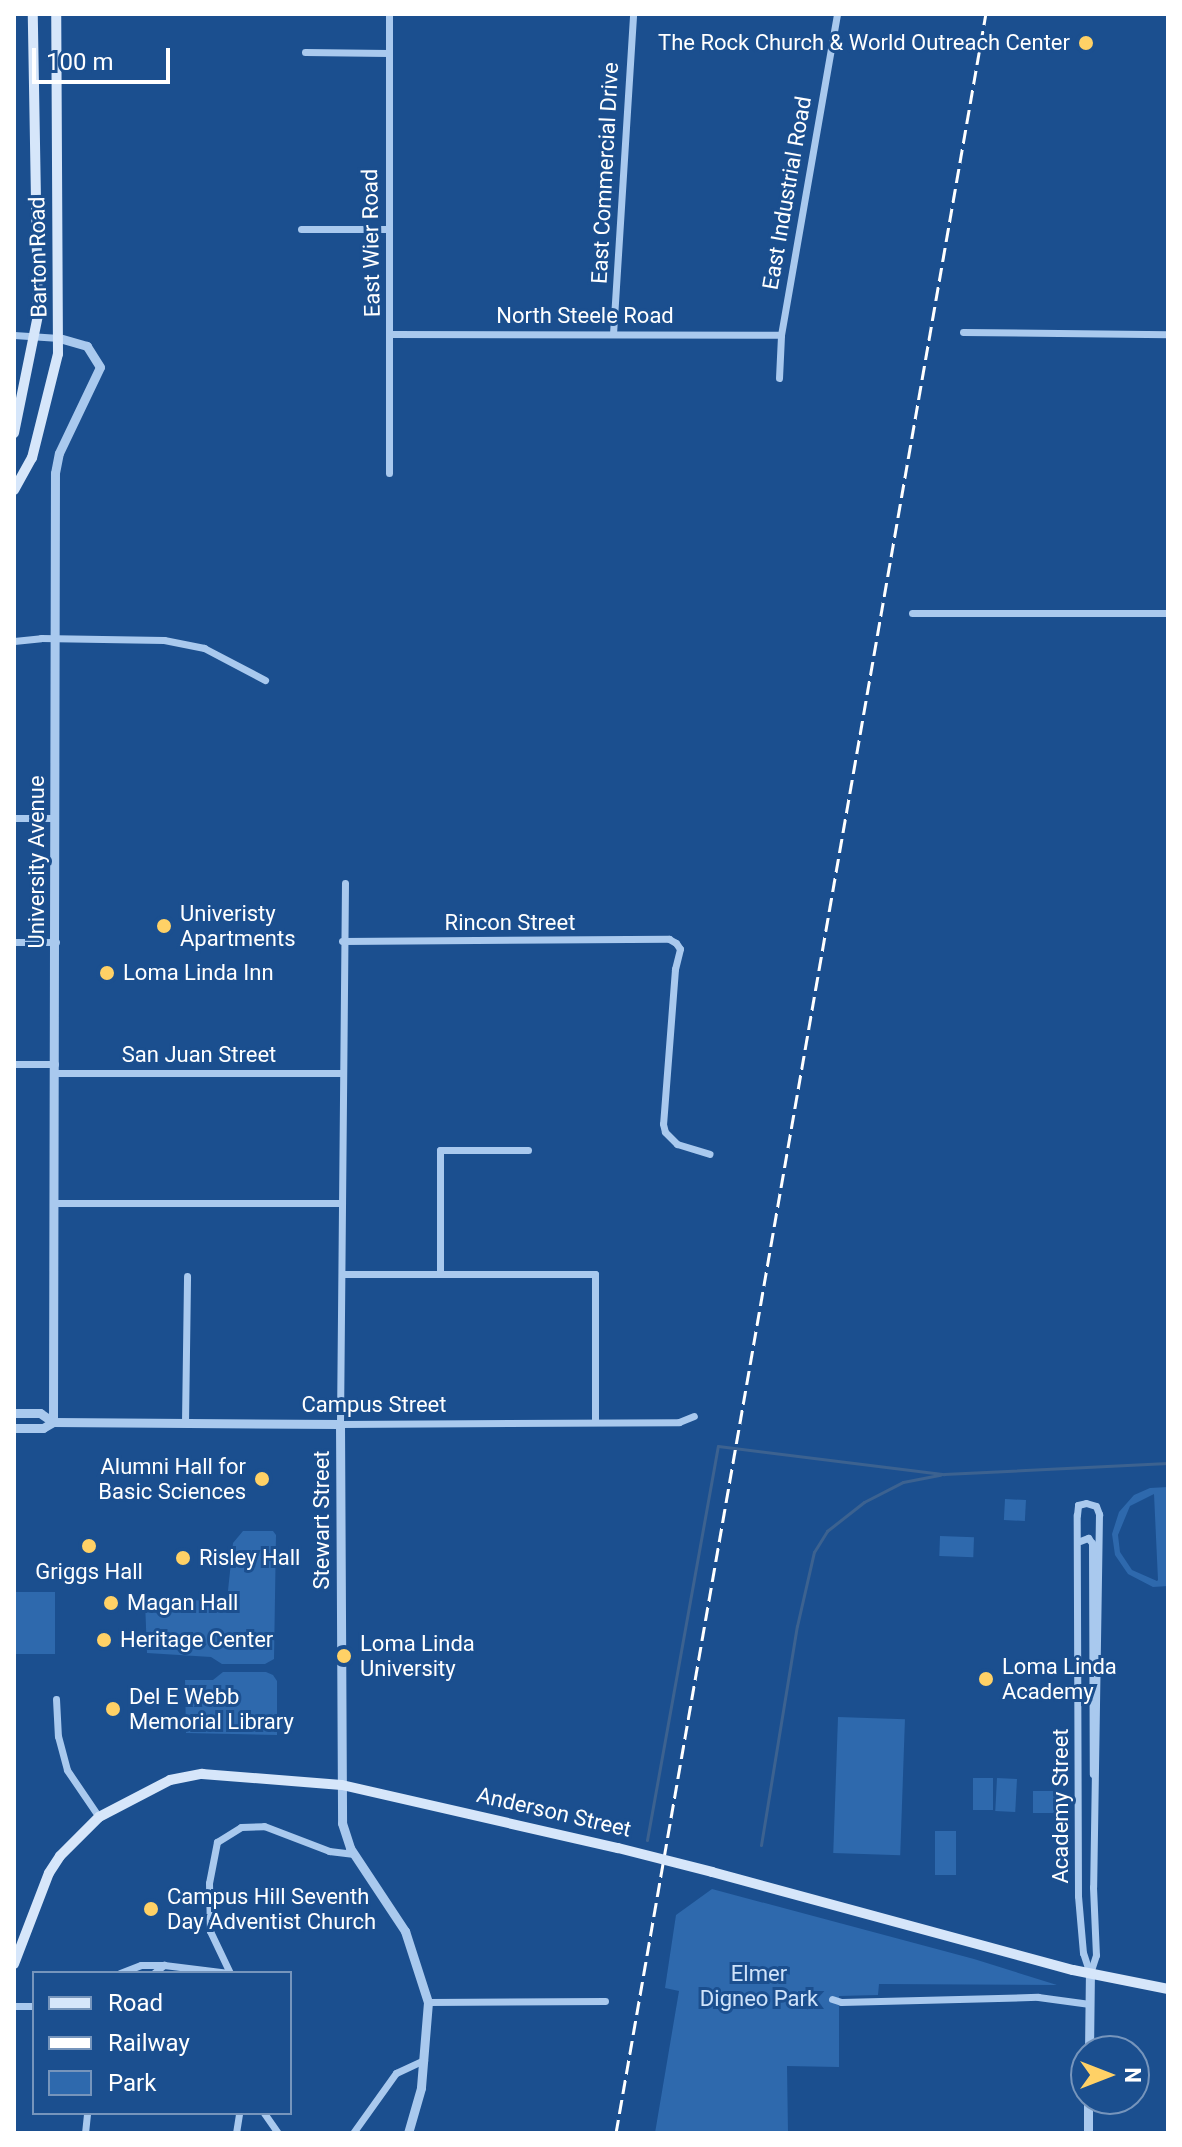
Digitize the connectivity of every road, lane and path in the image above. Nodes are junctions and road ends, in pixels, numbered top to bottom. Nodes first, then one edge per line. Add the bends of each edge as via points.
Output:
1 (33, 14) edge
2 (56, 14) edge
3 (389, 14) edge
4 (633, 14) edge
5 (837, 14) edge
6 (305, 52) dead end
7 (388, 53) junction
8 (301, 229) dead end
9 (389, 229) junction
10 (963, 332) dead end
11 (390, 334) junction
12 (613, 334) junction
13 (1168, 334) edge
14 (14, 335) edge
15 (35, 335) junction
16 (781, 335) junction
17 (59, 338) junction
18 (779, 378) dead end
19 (14, 433) edge
20 (389, 473) dead end
21 (14, 490) edge
22 (912, 613) dead end
23 (1168, 613) edge
24 (54, 637) junction
25 (14, 641) edge
26 (265, 680) dead end
27 (14, 818) edge
28 (55, 818) junction
29 (345, 883) dead end
30 (342, 941) junction
31 (14, 942) edge
32 (56, 942) junction
33 (14, 1064) edge
34 (55, 1069) junction
35 (342, 1073) junction
36 (528, 1150) dead end
37 (709, 1154) dead end
38 (56, 1203) junction
39 (342, 1203) junction
40 (342, 1274) junction
41 (440, 1274) junction
42 (187, 1276) dead end
43 (14, 1413) edge
44 (694, 1416) dead end
45 (53, 1422) junction
46 (595, 1422) junction
47 (185, 1423) junction
48 (340, 1424) junction
49 (14, 1428) edge
50 (1080, 1541) junction
51 (56, 1699) dead end
52 (1094, 1780) junction
53 (342, 1785) junction
54 (99, 1817) junction
55 (354, 1854) junction
56 (14, 1964) edge
57 (164, 1965) junction
58 (125, 1971) edge
59 (156, 1971) edge
60 (214, 1971) edge
61 (229, 1971) edge
62 (1090, 1974) junction
63 (1168, 1989) edge
64 (832, 1999) dead end
65 (605, 2001) dead end
66 (428, 2002) junction
67 (1090, 2004) junction
68 (1089, 2035) edge
69 (424, 2060) junction
70 (265, 2115) edge
71 (278, 2133) edge
72 (353, 2133) edge
73 (408, 2133) edge

1 - 15 main road, Barton Road
2 - 17 main road, Barton Road
3 - 7 street, East Wier Road
4 - 12 street, East Commercial Drive
5 - 16 street, East Industrial Road
6 - 7 street
7 - 9 street, East Wier Road
8 - 9 street
9 - 11 street, East Wier Road
10 - 13 street
11 - 12 street, North Steele Road
11 - 20 street, East Wier Road
12 - 16 street, North Steele Road
14 - 15 street
15 - 17 street
15 - 19 main road, Barton Road
16 - 18 street, East Industrial Road
17 - 21 main road, Barton Road via 50,397 32,458
17 - 24 street, University Avenue via 87,346 100,367 59,453 55,473
22 - 23 street
24 - 25 street
24 - 26 street via 164,640 204,648
24 - 28 street, University Avenue
27 - 28 street
28 - 32 street, University Avenue
29 - 30 street, Stewart Street
30 - 35 street, Stewart Street
30 - 37 street, Rincon Street via 676,943 680,949 663,1124 677,1144
31 - 32 street
32 - 34 street, University Avenue
33 - 34 street, San Juan Street
34 - 35 street, San Juan Street
34 - 38 street, University Avenue
35 - 39 street, Stewart Street
36 - 41 street via 440,1150
38 - 39 street
38 - 45 street, University Avenue
39 - 40 street, Stewart Street
40 - 41 street
40 - 48 street, Stewart Street
41 - 46 street via 595,1274
42 - 47 street
43 - 45 street, Campus Street via 40,1413
44 - 46 street, Campus Street via 679,1422
45 - 47 street, Campus Street
45 - 49 street, Campus Street via 43,1428
46 - 48 street, Campus Street
47 - 48 street, Campus Street
48 - 53 street, Stewart Street
50 - 52 street, Academy Street via 1088,1538 1092,1543
50 - 52 street, Academy Street via 1078,1505 1096,1506
50 - 62 street, Academy Street via 1078,1896
51 - 54 street via 67,1770
52 - 62 street, Academy Street via 1096,1955
53 - 54 main road, Anderson Street via 202,1774 156,1784
53 - 55 street, Stewart Street via 342,1823
53 - 62 main road, Anderson Street, bridge via 618,1848
54 - 56 main road, Anderson Street via 49,1873
55 - 61 street via 329,1851 264,1826 241,1827 217,1842 209,1883 210,1931
55 - 66 street, Stewart Street via 405,1931
57 - 58 street
57 - 59 street
57 - 60 street
62 - 63 main road, Anderson Street
62 - 67 street, Academy Street
64 - 67 street via 1038,1997
65 - 66 street
66 - 69 street, Stewart Street
67 - 68 street, Academy Street
69 - 72 street via 396,2073
69 - 73 street, Stewart Street
70 - 71 street

